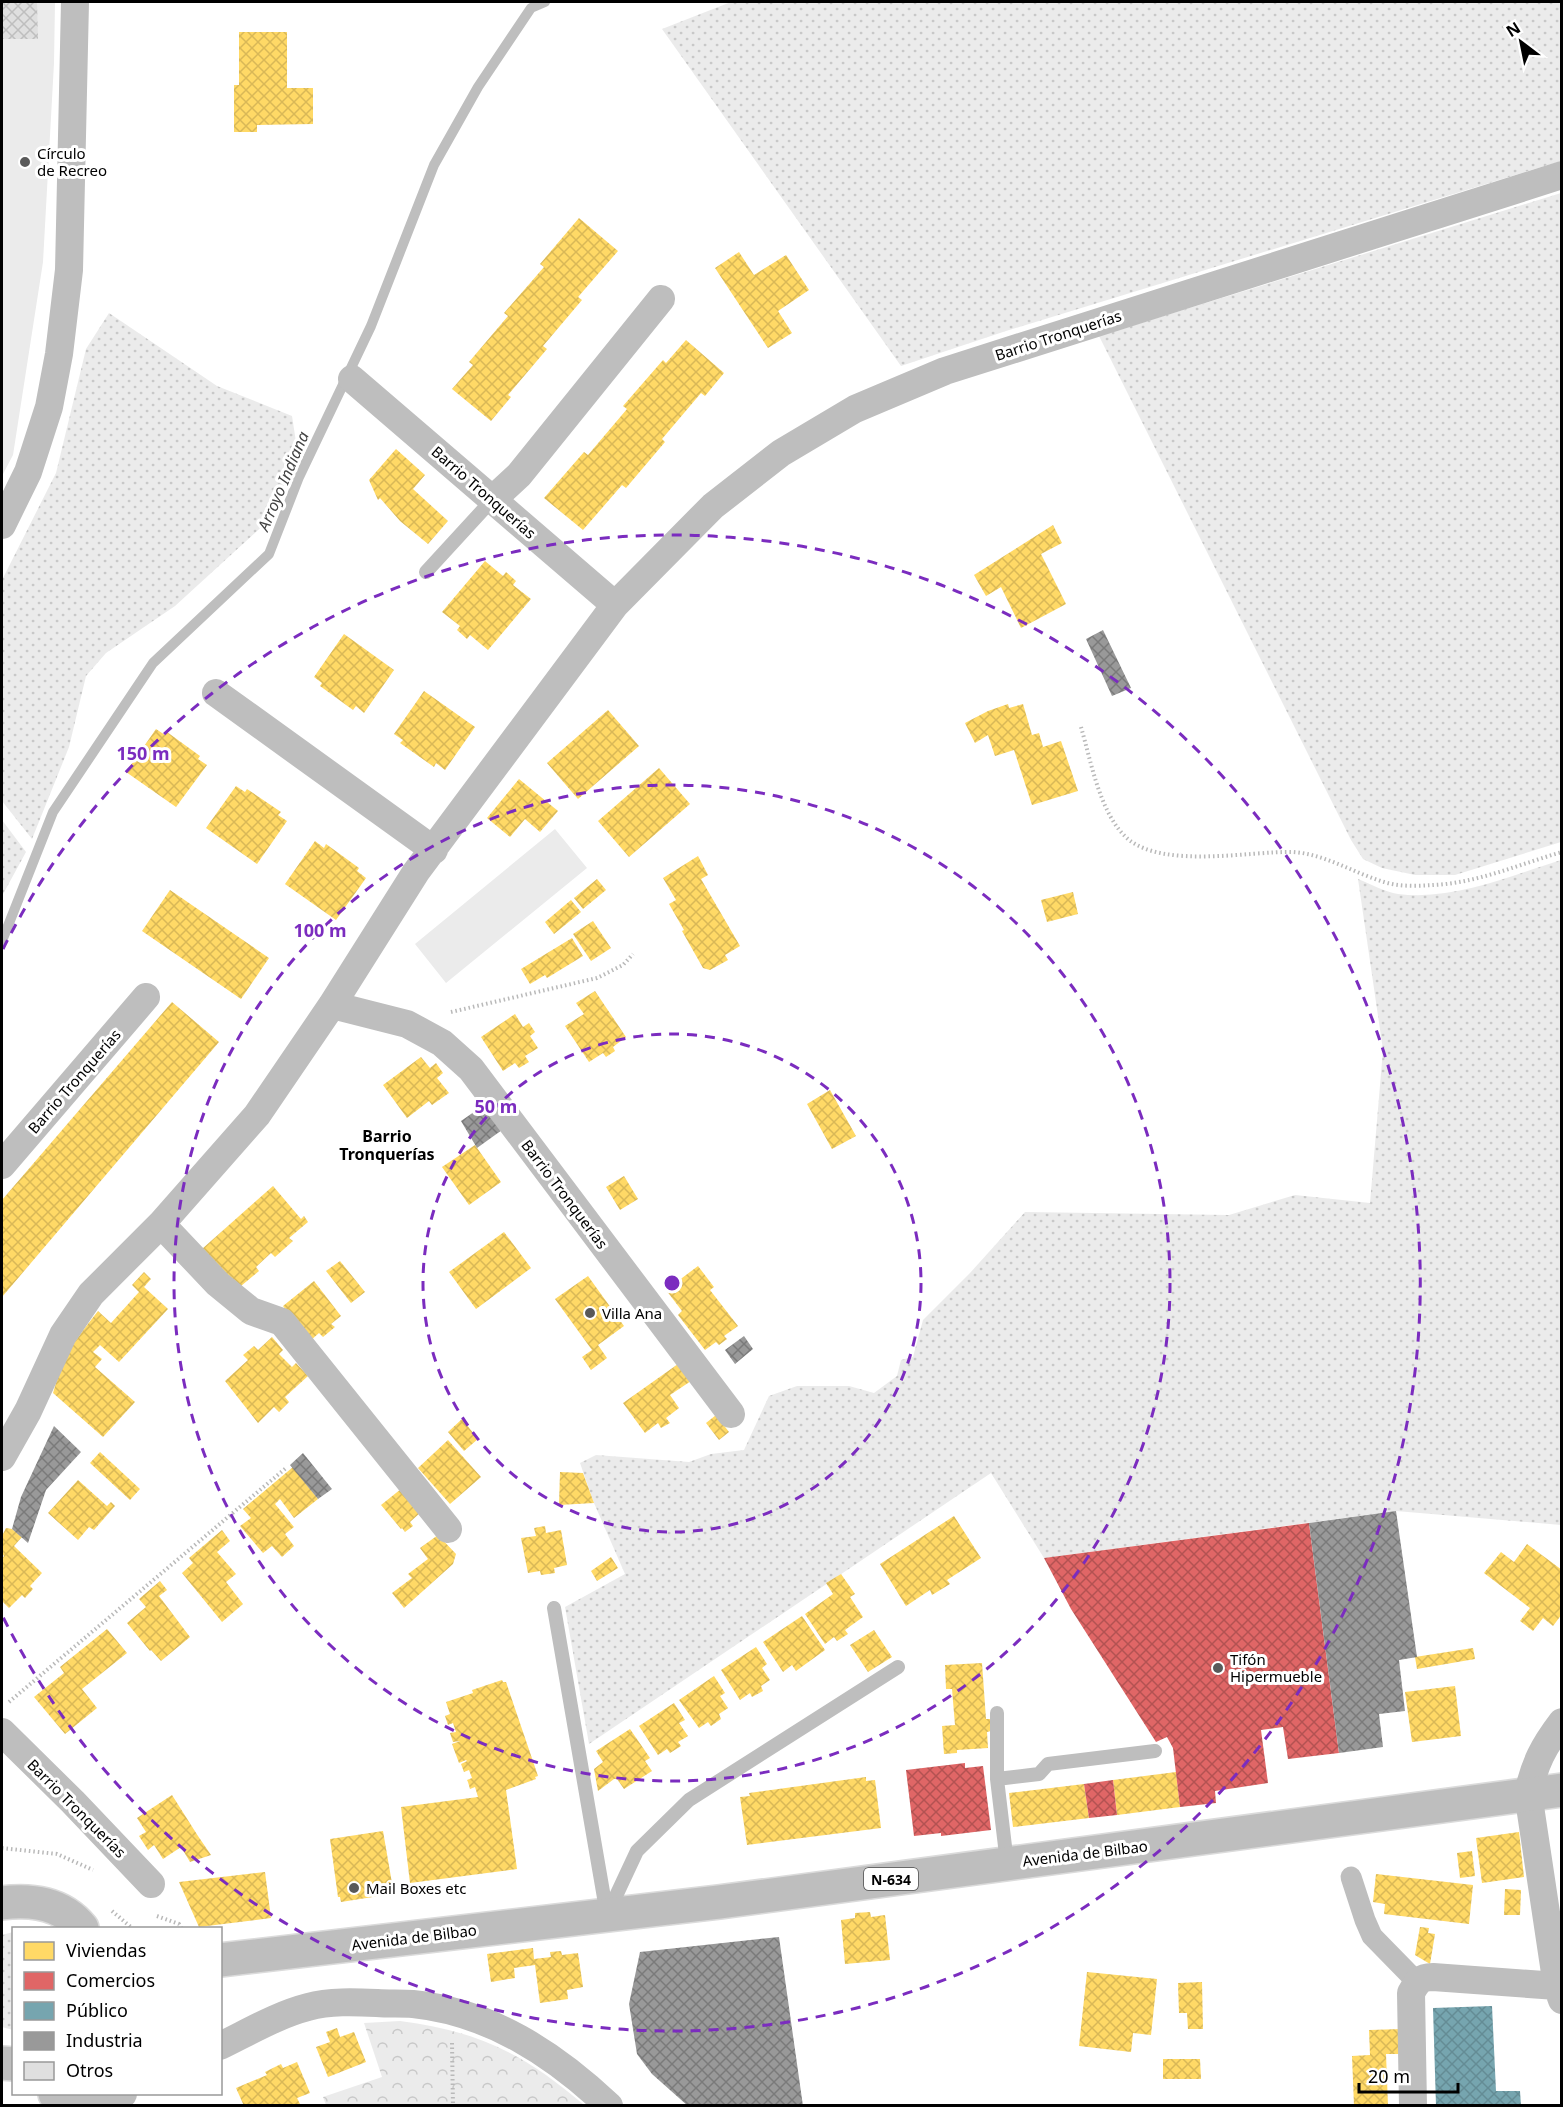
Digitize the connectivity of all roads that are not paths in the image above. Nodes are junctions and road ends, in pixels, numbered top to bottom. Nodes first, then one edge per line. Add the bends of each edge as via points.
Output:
1 (75, 2) edge
2 (1562, 175) edge
3 (661, 299) dead end
4 (352, 379) dead end
5 (493, 499) junction
6 (2, 525) edge
7 (426, 572) dead end
8 (615, 605) junction
9 (216, 693) dead end
10 (434, 850) junction
11 (146, 997) dead end
12 (332, 1005) junction
13 (2, 1165) edge
14 (160, 1224) junction
15 (731, 1414) dead end
16 (2, 1457) edge
17 (448, 1529) dead end
18 (554, 1608) dead end
19 (898, 1667) dead end
20 (997, 1713) dead end
21 (1562, 1722) edge
22 (2, 1732) edge
23 (1155, 1751) dead end
24 (998, 1779) junction
25 (1562, 1790) edge
26 (1528, 1793) junction
27 (1007, 1863) junction
28 (1351, 1877) dead end
29 (151, 1884) dead end
30 (2, 1903) edge
31 (607, 1915) junction
32 (80, 1927) edge
33 (222, 1960) edge
34 (1417, 1982) junction
35 (1559, 1993) edge
36 (222, 2045) edge
37 (60, 2095) edge
38 (117, 2095) edge
39 (83, 2100) edge
40 (609, 2106) edge
41 (1413, 2106) edge

1 - 6 street via 69,270 59,354 49,407 28,472
2 - 8 street, Barrio Tronquerías via 965,365 855,409 781,453 713,506
3 - 5 street via 519,475
4 - 5 street, Barrio Tronquerías
5 - 7 lane
5 - 8 street, Barrio Tronquerías
8 - 10 street, Barrio Tronquerías
9 - 10 street
10 - 12 street, Barrio Tronquerías
11 - 13 street, Barrio Tronquerías
12 - 14 street, Barrio Tronquerías via 257,1115
12 - 15 street, Barrio Tronquerías via 407,1024 442,1043 471,1069
14 - 16 street, Barrio Tronquerías via 91,1294 63,1335
14 - 17 street via 218,1284 251,1311 282,1322
18 - 31 lane
19 - 31 lane via 689,1800 637,1851
20 - 24 lane
21 - 26 street via 1544,1745
22 - 29 street, Barrio Tronquerías
23 - 24 lane via 1048,1764 1039,1774
24 - 27 lane
25 - 26 main road, Avenida de Bilbao / N-634
26 - 27 main road, Avenida de Bilbao / N-634
26 - 35 street
27 - 31 main road, Avenida de Bilbao / N-634
28 - 34 street via 1372,1936
30 - 32 main road via 25,1900 52,1906
31 - 33 main road, Avenida de Bilbao / N-634
34 - 35 street via 1432,1977
34 - 41 street via 1411,1993
36 - 40 street via 308,2007 336,2003 414,2004 454,2012 528,2042 584,2082
37 - 39 main road
38 - 39 street

